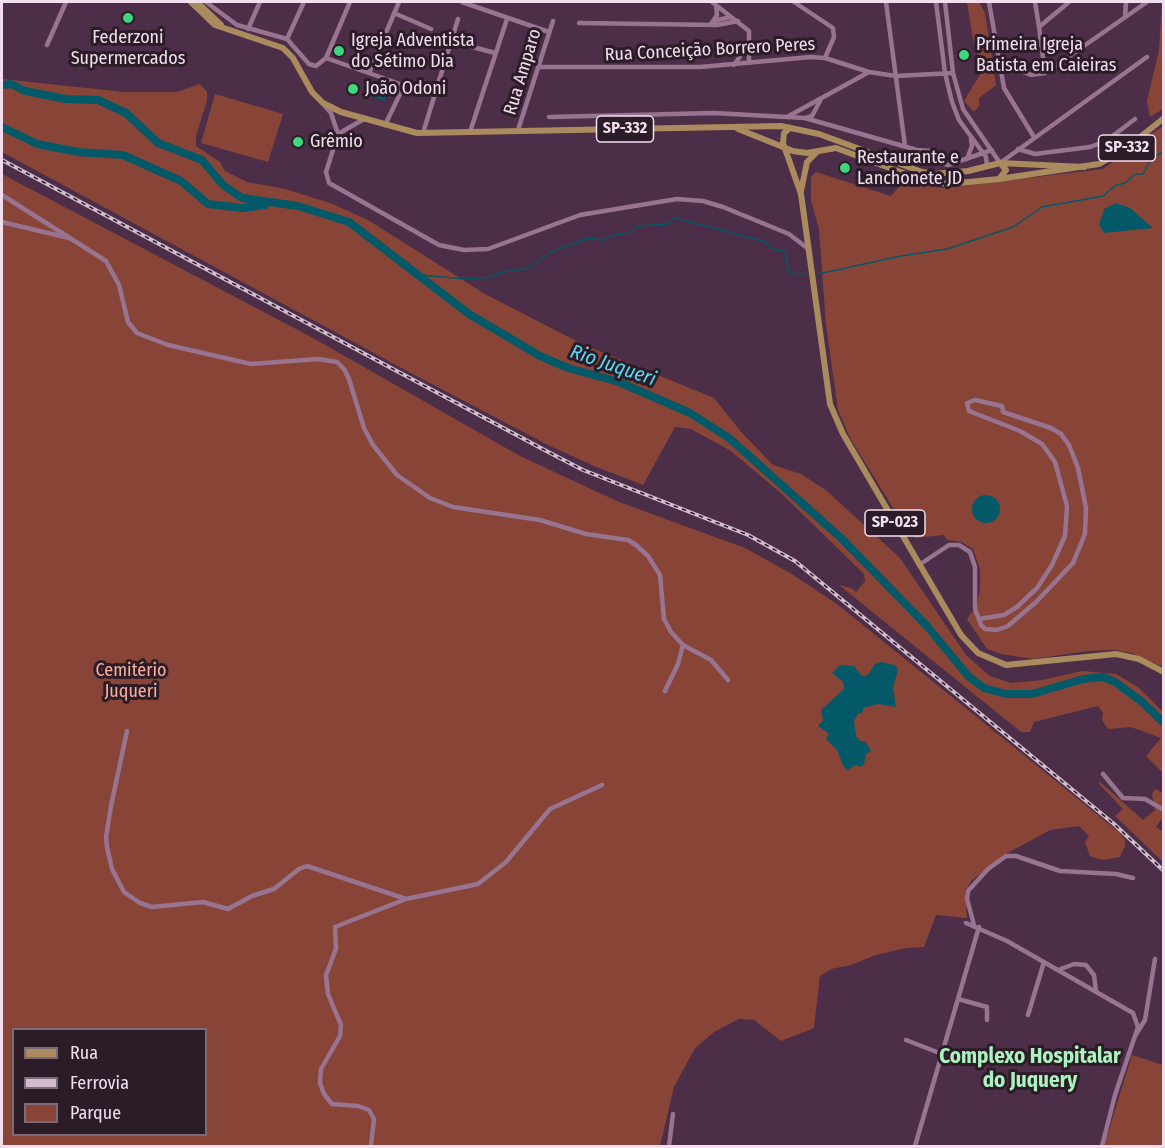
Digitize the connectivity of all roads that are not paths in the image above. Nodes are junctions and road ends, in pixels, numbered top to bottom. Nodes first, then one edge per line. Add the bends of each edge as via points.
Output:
1 (66, 2) edge
2 (191, 2) edge
3 (196, 2) edge
4 (206, 2) edge
5 (260, 2) edge
6 (303, 2) edge
7 (350, 2) edge
8 (399, 2) edge
9 (462, 2) edge
10 (794, 2) edge
11 (885, 2) edge
12 (936, 2) edge
13 (945, 2) edge
14 (989, 2) edge
15 (1035, 2) edge
16 (1069, 2) edge
17 (1126, 2) edge
18 (1147, 2) edge
19 (714, 3) edge
20 (212, 4) edge
21 (394, 13) junction
22 (731, 17) junction
23 (1125, 18) junction
24 (458, 19) dead end
25 (507, 19) junction
26 (553, 21) dead end
27 (738, 21) junction
28 (712, 22) junction
29 (579, 23) dead end
30 (223, 27) junction
31 (1039, 27) junction
32 (248, 29) junction
33 (431, 29) dead end
34 (549, 32) junction
35 (287, 39) junction
36 (451, 40) junction
37 (750, 42) junction
38 (47, 45) dead end
39 (495, 53) junction
40 (1148, 57) dead end
41 (326, 58) junction
42 (825, 58) junction
43 (999, 61) junction
44 (749, 63) junction
45 (735, 65) junction
46 (538, 68) junction
47 (869, 72) junction
48 (369, 73) junction
49 (945, 73) junction
50 (953, 73) junction
51 (1045, 73) junction
52 (896, 76) junction
53 (820, 101) junction
54 (323, 104) junction
55 (808, 106) junction
56 (802, 109) junction
57 (813, 114) junction
58 (549, 117) dead end
59 (785, 117) junction
60 (805, 118) junction
61 (1164, 118) edge
62 (364, 119) junction
63 (1135, 119) dead end
64 (819, 124) junction
65 (385, 125) junction
66 (731, 127) junction
67 (794, 127) junction
68 (518, 130) junction
69 (470, 132) junction
70 (423, 133) junction
71 (338, 134) junction
72 (970, 136) junction
73 (762, 137) junction
74 (1034, 137) junction
75 (905, 146) junction
76 (784, 147) junction
77 (1018, 149) junction
78 (819, 150) junction
79 (992, 150) junction
80 (983, 153) junction
81 (966, 160) junction
82 (1000, 163) junction
83 (987, 166) junction
84 (1084, 167) junction
85 (794, 170) junction
86 (999, 179) junction
87 (801, 194) junction
88 (2, 195) edge
89 (40, 219) junction
90 (2, 222) edge
91 (54, 228) junction
92 (39, 231) junction
93 (50, 234) junction
94 (74, 239) junction
95 (808, 249) junction
96 (920, 565) junction
97 (979, 619) junction
98 (683, 645) junction
99 (1164, 672) edge
100 (728, 680) dead end
101 (665, 691) dead end
102 (127, 731) dead end
103 (1103, 774) dead end
104 (602, 785) dead end
105 (1164, 810) edge
106 (1133, 878) dead end
107 (406, 899) junction
108 (966, 923) dead end
109 (977, 926) junction
110 (1155, 959) dead end
111 (1044, 962) junction
112 (1058, 970) junction
113 (1096, 991) junction
114 (958, 999) junction
115 (1028, 1015) dead end
116 (987, 1020) dead end
117 (1133, 1037) junction
118 (906, 1040) dead end
119 (942, 1054) junction
120 (673, 1114) dead end
121 (371, 1146) edge
122 (669, 1146) edge
123 (915, 1146) edge
124 (1102, 1146) edge

1 - 38 street
2 - 30 main road via 211,22
3 - 30 main road
4 - 20 street
5 - 32 street
6 - 35 street
7 - 41 street
8 - 21 street
9 - 25 street
10 - 42 street via 833,28 834,37
11 - 52 street
12 - 49 street
13 - 50 street
14 - 43 street
15 - 31 street
16 - 31 street
17 - 23 street
18 - 23 street
19 - 22 street
19 - 28 street via 717,15
20 - 32 street via 230,22
21 - 33 street
21 - 48 street
22 - 27 street
22 - 28 street
23 - 51 street
24 - 36 street
25 - 34 street
25 - 39 street
26 - 34 street, Rua Amparo
27 - 28 street
27 - 37 street via 749,31
28 - 29 street
30 - 54 main road via 283,48 294,58
31 - 51 street
32 - 35 street
34 - 46 street, Rua Amparo
35 - 41 street via 309,64 316,66
36 - 39 street
36 - 70 street
37 - 44 street
37 - 45 street
39 - 69 street
40 - 74 street
41 - 48 street
42 - 44 street, Rua Conceição Borrero Peres via 794,57
42 - 47 street, Rua Conceição Borrero Peres
43 - 51 street via 1031,75
43 - 74 street via 1005,88
44 - 45 street, Rua Conceição Borrero Peres
45 - 46 street, Rua Conceição Borrero Peres
46 - 68 street, Rua Amparo
47 - 52 street, Rua Conceição Borrero Peres
47 - 53 street
48 - 65 street via 401,86
49 - 50 street, Rua Conceição Borrero Peres
49 - 52 street, Rua Conceição Borrero Peres
49 - 72 street via 955,111
50 - 79 street via 963,110
52 - 75 street
53 - 55 street
53 - 57 street
54 - 62 main road, SP-332
54 - 71 street via 331,113
55 - 56 street
55 - 57 street
56 - 59 street
56 - 60 street
57 - 60 street
57 - 64 street
58 - 59 street via 714,113
59 - 60 street
60 - 64 street
61 - 84 main road, SP-332 via 1111,159
62 - 65 main road, SP-332
62 - 71 street
63 - 77 street via 1106,141 1090,147 1035,154
64 - 75 street
65 - 70 main road, SP-332
66 - 67 main road, SP-332
66 - 68 main road, SP-332
66 - 73 main road, SP-332
67 - 76 main road via 784,133
67 - 83 main road, SP-332 via 922,172 949,174
68 - 69 main road, SP-332
69 - 70 main road, SP-332
71 - 95 street via 326,172 329,183 439,245 488,249 580,215 677,199 723,207 789,234
72 - 80 street
72 - 81 street via 972,146
73 - 76 main road, SP-332
73 - 85 main road via 783,154
74 - 77 street
75 - 81 street via 932,151 944,165
76 - 78 main road, SP-332 via 807,153
76 - 85 main road, SP-023
77 - 82 street
78 - 86 main road, SP-332 via 836,148 933,183
78 - 87 main road, SP-023 via 807,162
79 - 80 street
79 - 82 street
80 - 81 street
80 - 83 street
82 - 83 main road, SP-332
82 - 84 main road, SP-332
82 - 86 main road via 1006,172
84 - 86 main road, SP-332
85 - 87 main road, SP-023
87 - 95 main road, SP-023
88 - 89 street
89 - 91 street
89 - 92 street via 43,225
90 - 92 street
91 - 93 street
91 - 94 street
92 - 93 street
93 - 94 street
94 - 98 street via 106,261 119,285 128,322 137,333 183,349 251,364 318,359 337,362 349,379 373,445 397,475 430,498 453,507 540,520 636,545 660,575 664,619
95 - 96 main road, SP-023 via 830,404 843,434
96 - 97 street via 949,545 959,545 970,552
96 - 99 main road, SP-023 via 962,635 985,658 1016,666 1116,654 1139,659
97 - 97 street via 983,628 989,630 1008,626 1066,573 1083,543 1086,508 1078,468 1061,434 1006,413 1002,406 972,400 966,405 969,411 1020,430 1042,444 1055,462 1067,506 1065,536 1037,588 1004,615
98 - 100 street via 711,660
98 - 101 street
102 - 107 street via 106,837 116,881 132,899 152,907 203,902 228,909 274,889 306,866
103 - 105 street via 1123,798 1144,799
104 - 107 street via 550,809 486,880
106 - 109 street via 1060,871 1006,856 968,891
107 - 121 street via 335,927 336,949 326,975 328,994 341,1025 340,1036 321,1069 320,1083 333,1104 369,1110 374,1119
108 - 109 street
109 - 111 street
109 - 114 street
110 - 117 street via 1145,1020
111 - 112 street
111 - 115 street
112 - 113 street
112 - 113 street via 1074,964 1089,967
113 - 117 street via 1133,1013 1137,1027
114 - 116 street via 987,1007
114 - 119 street
117 - 124 street
118 - 119 street
119 - 123 street
120 - 122 street

